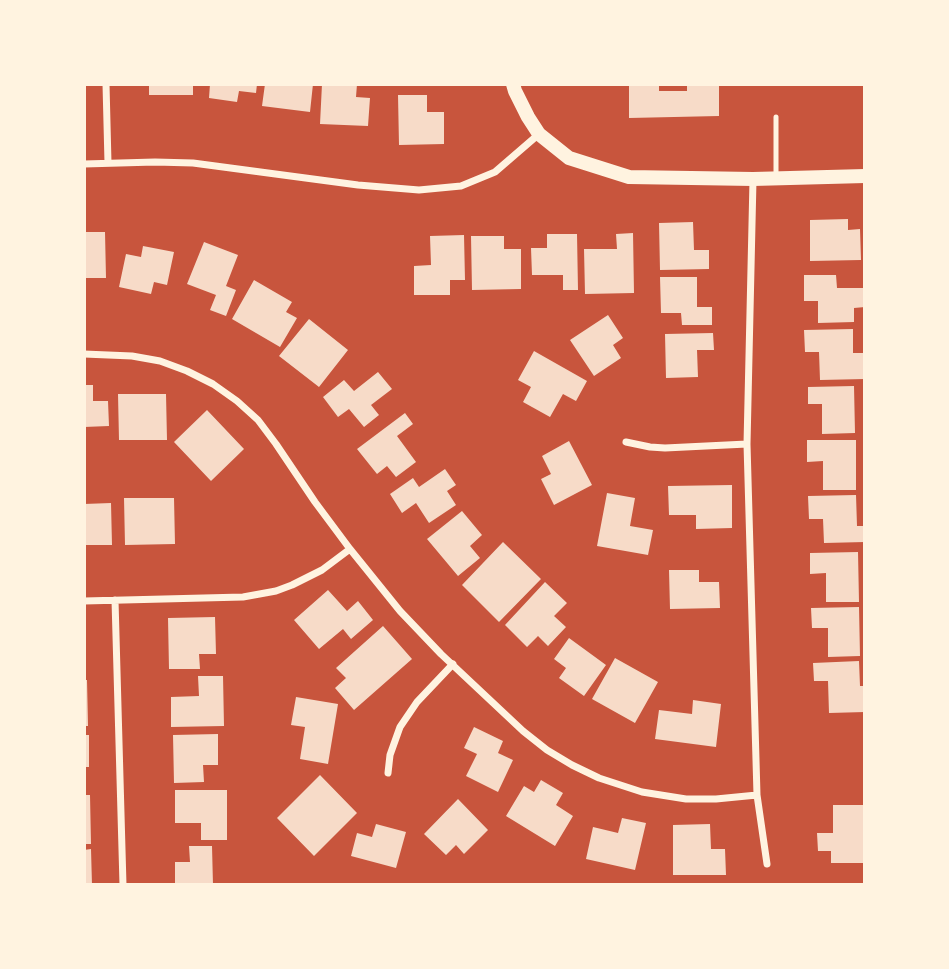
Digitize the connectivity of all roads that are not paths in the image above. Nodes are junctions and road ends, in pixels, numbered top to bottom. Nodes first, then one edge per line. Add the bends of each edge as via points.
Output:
1 (106, 84) edge
2 (513, 84) edge
3 (776, 117) dead end
4 (539, 134) junction
5 (108, 163) junction
6 (84, 164) edge
7 (865, 176) edge
8 (776, 178) junction
9 (753, 179) junction
10 (84, 354) edge
11 (626, 442) dead end
12 (747, 444) junction
13 (350, 549) junction
14 (115, 600) junction
15 (84, 601) edge
16 (453, 664) junction
17 (388, 773) dead end
18 (757, 795) junction
19 (767, 864) dead end
20 (123, 885) edge

1 - 5 street
2 - 4 main road
3 - 8 lane
4 - 5 street via 495,172 461,186 419,190 193,163
4 - 9 main road via 569,158 629,177
5 - 6 street
7 - 8 main road
8 - 9 main road
9 - 12 street
10 - 13 street via 160,361 196,375 237,401 276,443
11 - 12 street via 665,448
12 - 18 street
13 - 14 street via 322,570 276,590 243,597
13 - 16 street via 400,611
14 - 15 street
14 - 20 street
16 - 17 street via 400,727
16 - 18 street via 547,750 599,778 642,792 686,799
18 - 19 street

